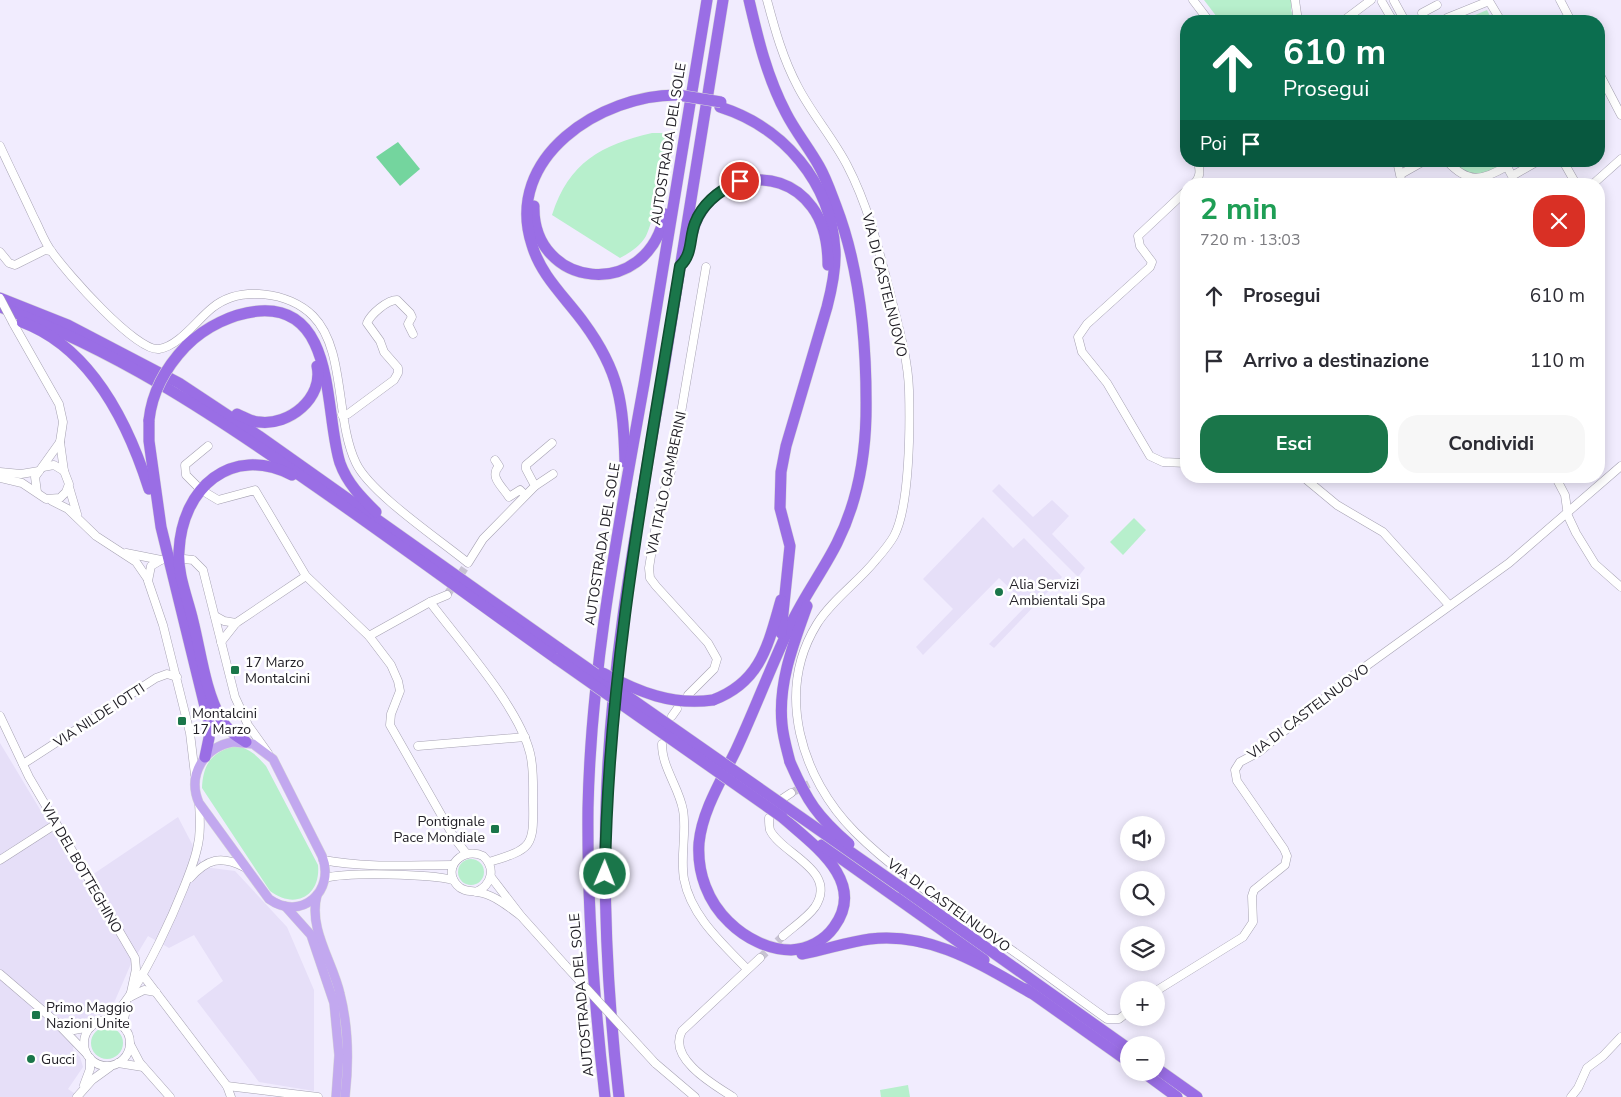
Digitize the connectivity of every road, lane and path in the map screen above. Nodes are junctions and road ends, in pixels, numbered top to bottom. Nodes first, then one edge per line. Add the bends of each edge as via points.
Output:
1 (707, 0) edge
2 (723, 0) edge
3 (749, 0) edge
4 (767, 0) edge
5 (1192, 0) edge
6 (1295, 0) edge
7 (1371, 0) edge
8 (1560, 0) edge
9 (1381, 1) edge
10 (1394, 1) edge
11 (1489, 1) edge
12 (1437, 5) dead end
13 (1204, 15) edge
14 (1297, 15) edge
15 (1351, 15) edge
16 (1389, 15) edge
17 (1401, 15) edge
18 (1423, 15) edge
19 (1454, 15) edge
20 (1497, 15) edge
21 (1568, 15) edge
22 (1605, 84) edge
23 (678, 98) junction
24 (721, 104) junction
25 (1621, 115) edge
26 (0, 146) edge
27 (1621, 159) edge
28 (1399, 167) edge
29 (1413, 167) edge
30 (1453, 167) edge
31 (1503, 167) edge
32 (1508, 167) edge
33 (1528, 167) edge
34 (1566, 167) edge
35 (679, 169) junction
36 (1401, 174) junction
37 (1401, 178) edge
38 (1471, 178) edge
39 (1479, 178) edge
40 (1573, 178) edge
41 (1600, 178) edge
42 (827, 185) junction
43 (1180, 197) edge
44 (51, 251) junction
45 (0, 252) edge
46 (680, 266) junction
47 (706, 267) dead end
48 (0, 298) edge
49 (0, 307) edge
50 (828, 307) junction
51 (0, 313) edge
52 (413, 334) dead end
53 (187, 348) junction
54 (179, 383) junction
55 (342, 415) junction
56 (151, 419) junction
57 (60, 442) junction
58 (552, 443) dead end
59 (208, 446) dead end
60 (495, 460) dead end
61 (1180, 463) edge
62 (1621, 466) edge
63 (41, 469) junction
64 (64, 471) junction
65 (0, 472) edge
66 (553, 474) dead end
67 (0, 478) edge
68 (1605, 480) edge
69 (1310, 483) edge
70 (1558, 483) edge
71 (1601, 483) edge
72 (535, 486) junction
73 (69, 487) junction
74 (626, 488) junction
75 (37, 492) junction
76 (525, 495) junction
77 (334, 499) junction
78 (52, 500) junction
79 (1567, 512) junction
80 (78, 516) junction
81 (161, 527) junction
82 (394, 532) junction
83 (123, 552) junction
84 (184, 558) dead end
85 (819, 574) junction
86 (306, 576) junction
87 (787, 577) junction
88 (148, 581) junction
89 (183, 583) junction
90 (1621, 587) edge
91 (447, 595) tunnel mouth
92 (430, 602) junction
93 (1450, 605) junction
94 (215, 616) junction
95 (236, 623) junction
96 (370, 636) junction
97 (221, 642) junction
98 (559, 654) junction
99 (177, 677) junction
100 (688, 695) dead end
101 (677, 709) dead end
102 (0, 716) edge
103 (672, 716) dead end
104 (525, 737) junction
105 (246, 742) junction
106 (662, 744) dead end
107 (418, 746) dead end
108 (269, 754) junction
109 (205, 756) junction
110 (23, 764) junction
111 (195, 777) junction
112 (791, 793) tunnel mouth
113 (782, 799) dead end
114 (199, 803) junction
115 (782, 816) junction
116 (769, 818) dead end
117 (56, 824) junction
118 (466, 853) junction
119 (0, 860) edge
120 (323, 860) junction
121 (489, 862) junction
122 (453, 865) junction
123 (244, 867) junction
124 (491, 877) junction
125 (326, 878) junction
126 (454, 880) junction
127 (187, 882) junction
128 (902, 888) junction
129 (476, 892) junction
130 (317, 895) junction
131 (285, 906) junction
132 (522, 916) junction
133 (783, 936) tunnel mouth
134 (760, 958) tunnel mouth
135 (747, 969) junction
136 (0, 974) edge
137 (142, 974) junction
138 (1165, 985) edge
139 (157, 993) junction
140 (1031, 993) junction
141 (130, 997) junction
142 (1120, 1018) edge
143 (106, 1020) junction
144 (56, 1022) junction
145 (91, 1027) junction
146 (127, 1031) junction
147 (1621, 1037) edge
148 (1120, 1043) edge
149 (130, 1044) junction
150 (88, 1056) junction
151 (1120, 1056) edge
152 (115, 1065) junction
153 (142, 1067) junction
154 (1165, 1074) edge
155 (1155, 1081) edge
156 (226, 1086) junction
157 (79, 1095) edge
158 (170, 1097) edge
159 (231, 1097) edge
160 (318, 1097) edge
161 (336, 1097) edge
162 (345, 1097) edge
163 (604, 1097) edge
164 (619, 1097) edge
165 (695, 1097) edge
166 (734, 1097) edge
167 (1177, 1097) edge
168 (1197, 1097) edge
169 (1571, 1097) edge

1 - 35 highway, AUTOSTRADA DEL SOLE
2 - 46 highway, AUTOSTRADA DEL SOLE
3 - 42 highway via 770,78 785,112 819,166
4 - 142 street, VIA DI CASTELNUOVO via 779,43 795,82 847,164 866,206 901,336 909,387 906,477 895,535 852,587 826,611 802,654 796,682 795,711 814,782 853,830 912,881 1107,1020
5 - 13 street
6 - 14 street
7 - 15 street
8 - 21 street
9 - 10 street
9 - 16 street
10 - 17 street
11 - 19 street
11 - 20 street
12 - 18 street via 1422,12
22 - 25 street
23 - 24 highway
23 - 35 highway via 618,111 580,132 555,156 537,190 534,208 542,240 561,262 586,274 610,274 632,266 657,239 671,175
23 - 74 highway via 633,100 578,126 545,159 529,198 529,237 537,260 601,348 614,375 624,411
24 - 42 highway via 754,114 779,130 803,153
24 - 50 highway via 776,135 805,166 814,181 828,214 835,250
26 - 44 street
27 - 41 street
28 - 36 street
29 - 36 street
30 - 38 street via 1463,176
31 - 39 street via 1495,174
32 - 33 street via 1512,176
34 - 40 street
35 - 74 highway, AUTOSTRADA DEL SOLE
36 - 37 street
42 - 85 highway via 848,241 858,299 865,365 866,417 863,466 854,502 837,543
43 - 61 street via 1138,236 1140,246 1152,262 1150,266 1087,324 1078,337 1082,352 1107,383 1150,456 1163,462
44 - 45 street via 45,250 16,265 9,263
44 - 55 street via 88,295 147,348 159,349 171,344 214,306 234,297 262,294 284,298 300,306 314,316 332,348
46 - 50 highway via 688,259 695,223 717,193 740,181 779,182 802,195 813,207 822,226 828,253
46 - 164 highway, AUTOSTRADA DEL SOLE via 630,566 612,725 606,807 605,908
47 - 100 street, VIA ITALO GAMBERINI via 671,471 659,506 649,568 650,578 708,643 717,659 714,668
48 - 54 highway via 68,325
48 - 57 street, bridge via 60,408 63,422
49 - 77 highway via 39,322 147,375 232,428
50 - 87 highway via 781,472 780,508 790,546
51 - 81 highway via 46,335 77,359 111,400 141,463
52 - 55 street via 408,324 412,318 410,312 397,300 389,301 369,318 369,327 398,368 398,373 394,380 348,414
53 - 54 highway via 215,329 250,318 285,320 309,343 318,373 315,388 306,404 292,415 274,422 259,422 246,419 199,390
53 - 56 highway, bridge via 175,359 159,384 151,406
53 - 82 highway via 211,327 249,312 270,311 288,315 302,323 320,351 332,432 346,476
54 - 82 highway
55 - 76 street via 352,455 366,479 468,563 483,539
56 - 81 highway via 149,441
56 - 89 highway via 158,482 173,554
57 - 63 street
57 - 64 street
58 - 72 street via 526,465
59 - 86 street via 185,465 186,475 218,500 255,490
60 - 76 street via 499,466 494,474 508,497 520,490
62 - 68 street, VIA DI CASTELNUOVO
63 - 64 street via 54,466
63 - 65 street via 21,474
63 - 75 street via 34,482
64 - 73 street via 69,478
66 - 72 street
67 - 75 street via 16,480
69 - 93 street via 1337,506 1383,532
70 - 79 street via 1566,498
71 - 79 street, VIA DI CASTELNUOVO
72 - 76 street
73 - 78 street via 62,497
73 - 80 street
74 - 163 highway, AUTOSTRADA DEL SOLE via 593,718 588,807 589,912
75 - 78 street
77 - 89 highway via 286,472 270,467 244,465 219,473 199,490 185,520 178,552
77 - 98 highway
78 - 80 street
79 - 90 street via 1570,524 1593,561
79 - 93 street, VIA DI CASTELNUOVO via 1510,564
80 - 83 street via 96,536
81 - 109 highway via 209,723
82 - 98 highway
83 - 88 street via 140,565
83 - 88 street via 161,560 150,569
84 - 94 street via 193,560 202,568
85 - 115 highway via 792,621 713,797 700,837 703,882 718,909 738,930 764,945 790,950 816,943 834,927 843,906 844,891 834,866
85 - 128 highway, bridge via 787,663 782,695 782,725 790,762 804,794 823,821
86 - 95 street
86 - 96 street
87 - 98 highway, bridge via 773,628 757,666 738,688 713,700 686,702 646,694
87 - 140 highway via 784,623 778,642 701,818 696,845 700,882 710,903 725,923 748,941 772,951 802,954 878,938 909,939 952,950
88 - 99 street
89 - 105 highway via 216,708 228,730
91 - 92 street
92 - 96 street
92 - 104 street via 507,704
93 - 138 street, VIA DI CASTELNUOVO via 1237,766 1236,781 1284,849 1287,860 1254,890 1253,922 1243,937
94 - 95 street
94 - 97 street
95 - 97 street
96 - 118 street via 398,681 400,691 390,714 390,725
97 - 108 street via 240,710
98 - 115 highway, bridge
98 - 128 highway, bridge
99 - 110 street, VIA NILDE IOTTI via 167,674 156,678
99 - 111 street via 192,740
101 - 103 street
102 - 110 street, VIA DEL BOTTEGHINO
104 - 107 street
104 - 121 street via 532,767 531,841 525,849
105 - 108 main road
105 - 109 main road via 226,743
106 - 135 street via 662,757 683,808 684,879 693,906 708,928
108 - 120 main road
109 - 111 main road
110 - 117 street, VIA DEL BOTTEGHINO
111 - 114 main road
112 - 113 street
114 - 123 main road
114 - 127 street via 200,838
115 - 140 highway
116 - 133 street via 775,837 810,867 820,887 814,908
117 - 119 street
117 - 141 street, VIA DEL BOTTEGHINO via 135,958
118 - 121 street via 479,853
118 - 122 street
120 - 122 street via 342,864
120 - 125 main road
121 - 124 street
122 - 126 street
123 - 127 street via 227,860 214,860 201,866
123 - 131 main road via 265,895
124 - 129 street via 487,885
124 - 132 street
125 - 126 street via 423,876
125 - 130 main road
126 - 129 street via 462,889
127 - 137 street
128 - 148 highway
129 - 132 street via 491,896
130 - 131 main road via 300,906
130 - 162 main road via 316,923 339,990 346,1026
131 - 161 main road via 309,932 330,989 339,1036
132 - 165 street, bridge via 655,1063
134 - 135 street
135 - 166 street via 678,1036 679,1052 684,1059
136 - 144 street
137 - 139 street
137 - 141 street
139 - 141 street via 144,990
139 - 156 street
140 - 151 highway
141 - 143 street via 116,1015
141 - 146 street, VIA DEL BOTTEGHINO via 125,1013
143 - 145 street
143 - 146 street via 116,1022
144 - 145 street via 72,1030
144 - 150 street
145 - 150 street via 85,1039
146 - 149 street
147 - 169 street via 1587,1068
149 - 152 street via 126,1057
149 - 153 street
150 - 152 street via 100,1065
150 - 157 street via 88,1076
152 - 153 street
152 - 157 street via 97,1076
153 - 158 street
154 - 168 highway
155 - 167 highway
156 - 159 street
156 - 160 street

